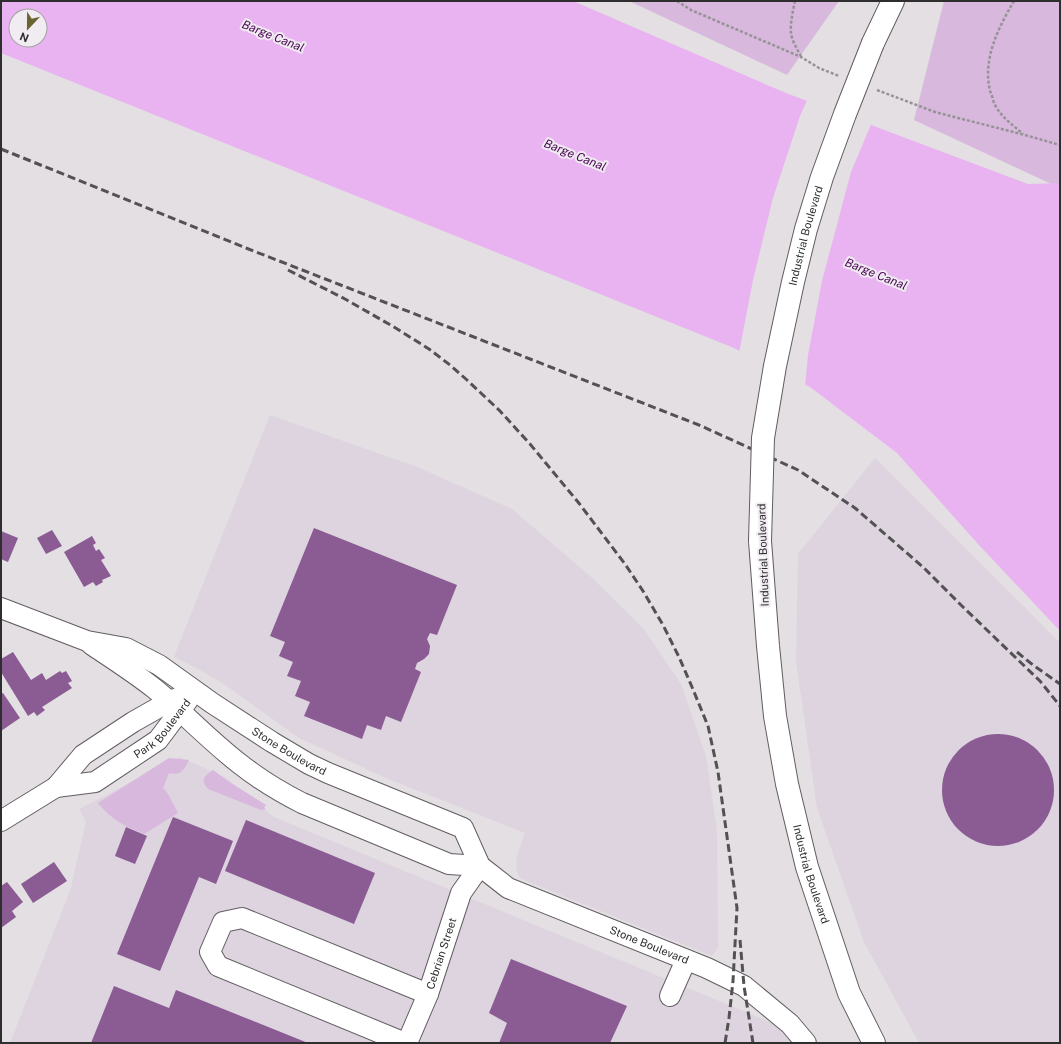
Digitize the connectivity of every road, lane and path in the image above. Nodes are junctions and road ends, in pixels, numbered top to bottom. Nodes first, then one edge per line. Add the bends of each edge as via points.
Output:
1 (676, 1) edge
2 (795, 1) edge
3 (893, 1) edge
4 (1014, 1) edge
5 (801, 57) junction
6 (844, 78) dead end
7 (872, 88) dead end
8 (1025, 135) junction
9 (1060, 145) edge
10 (1, 608) edge
11 (87, 641) junction
12 (195, 690) junction
13 (175, 706) junction
14 (56, 787) junction
15 (1, 822) edge
16 (480, 866) junction
17 (686, 960) junction
18 (428, 994) junction
19 (670, 996) dead end
20 (406, 1043) edge
21 (806, 1043) edge
22 (874, 1043) edge

1 - 5 path via 691,10
2 - 5 path via 791,33
3 - 22 main road, Industrial Boulevard, bridge via 844,114 806,229 775,366 764,438 760,542 775,716 787,784 807,867 849,994
4 - 8 path via 996,36 988,72 995,105 1005,120
5 - 6 path
7 - 8 path via 935,112
8 - 9 path
10 - 11 street, Stone Boulevard
11 - 12 street, Stone Boulevard via 126,648 159,665
11 - 13 street, Stone Boulevard via 153,687
12 - 13 street, Park Boulevard
12 - 16 street, Stone Boulevard via 309,764 463,828
13 - 14 street, Park Boulevard via 132,722 83,755
13 - 14 street, Park Boulevard via 158,740 96,782
13 - 16 street, Stone Boulevard via 250,772 280,792 449,864
14 - 15 street, Park Boulevard
16 - 17 street, Stone Boulevard via 508,888
16 - 18 street, Cebrian Street via 461,893
17 - 19 street
17 - 21 street, Stone Boulevard via 744,986 790,1024
18 - 20 street, Cebrian Street
18 - 20 street via 242,918 223,922 210,952 218,966

